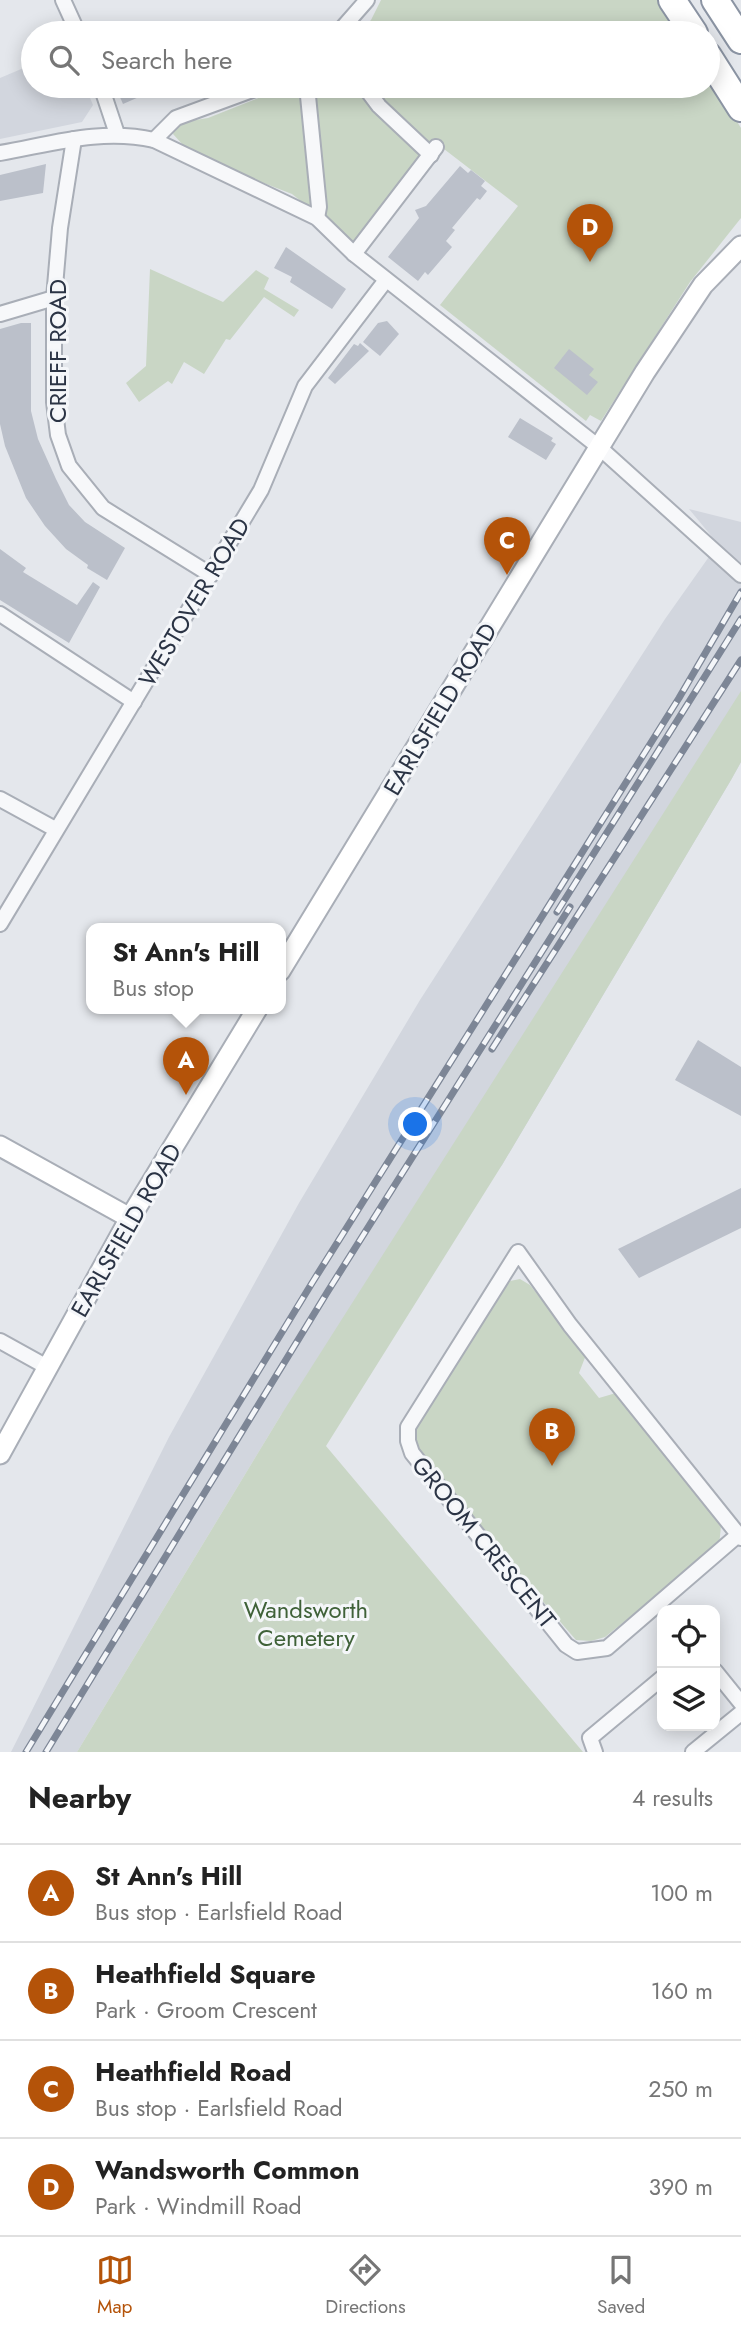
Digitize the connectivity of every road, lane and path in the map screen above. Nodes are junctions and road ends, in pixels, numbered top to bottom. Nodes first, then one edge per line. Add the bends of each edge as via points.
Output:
1 (63, 0) edge
2 (367, 0) edge
3 (672, 0) edge
4 (715, 0) edge
5 (73, 21) edge
6 (350, 21) edge
7 (686, 21) edge
8 (741, 40) edge
9 (720, 74) edge
10 (105, 98) edge
11 (230, 98) edge
12 (308, 98) edge
13 (373, 98) edge
14 (741, 108) edge
15 (117, 134) junction
16 (74, 139) junction
17 (154, 140) junction
18 (0, 153) edge
19 (317, 218) junction
20 (741, 246) edge
21 (354, 254) junction
22 (386, 281) junction
23 (54, 298) junction
24 (0, 314) edge
25 (600, 448) junction
26 (737, 573) edge
27 (211, 575) junction
28 (0, 614) edge
29 (134, 702) junction
30 (0, 799) edge
31 (55, 829) junction
32 (0, 924) edge
33 (286, 963) edge
34 (254, 1014) edge
35 (0, 1146) edge
36 (130, 1218) junction
37 (0, 1341) edge
38 (47, 1367) junction
39 (0, 1454) edge
40 (740, 1536) edge
41 (720, 1677) edge
42 (657, 1682) edge
43 (741, 1703) edge
44 (741, 1713) edge
45 (595, 1752) edge
46 (693, 1752) edge

1 - 5 street
2 - 6 street
3 - 7 highway
4 - 8 highway
9 - 14 highway
10 - 15 street
11 - 17 street via 176,118
12 - 19 street
13 - 21 street via 434,151
15 - 16 street
15 - 17 street
16 - 18 street
16 - 23 street, CRIEFF ROAD
17 - 19 street
19 - 21 street
20 - 25 main road, EARLSFIELD ROAD via 703,285
21 - 22 street
22 - 25 street
22 - 27 street, WESTOVER ROAD via 305,386 261,490
23 - 24 street
23 - 27 street, CRIEFF ROAD via 54,402 58,435 69,466 103,508
25 - 26 street
25 - 33 main road, EARLSFIELD ROAD
27 - 29 street, WESTOVER ROAD
28 - 29 street
29 - 31 street, WESTOVER ROAD
30 - 31 street
31 - 32 street, WESTOVER ROAD
34 - 36 main road, EARLSFIELD ROAD
35 - 36 main road
36 - 38 main road, EARLSFIELD ROAD
37 - 38 street
38 - 39 main road, EARLSFIELD ROAD
40 - 40 street, GROOM CRESCENT via 607,1648 577,1652 566,1645 412,1453 408,1427 518,1252 570,1325
41 - 43 street
42 - 45 street via 590,1738
44 - 46 street

